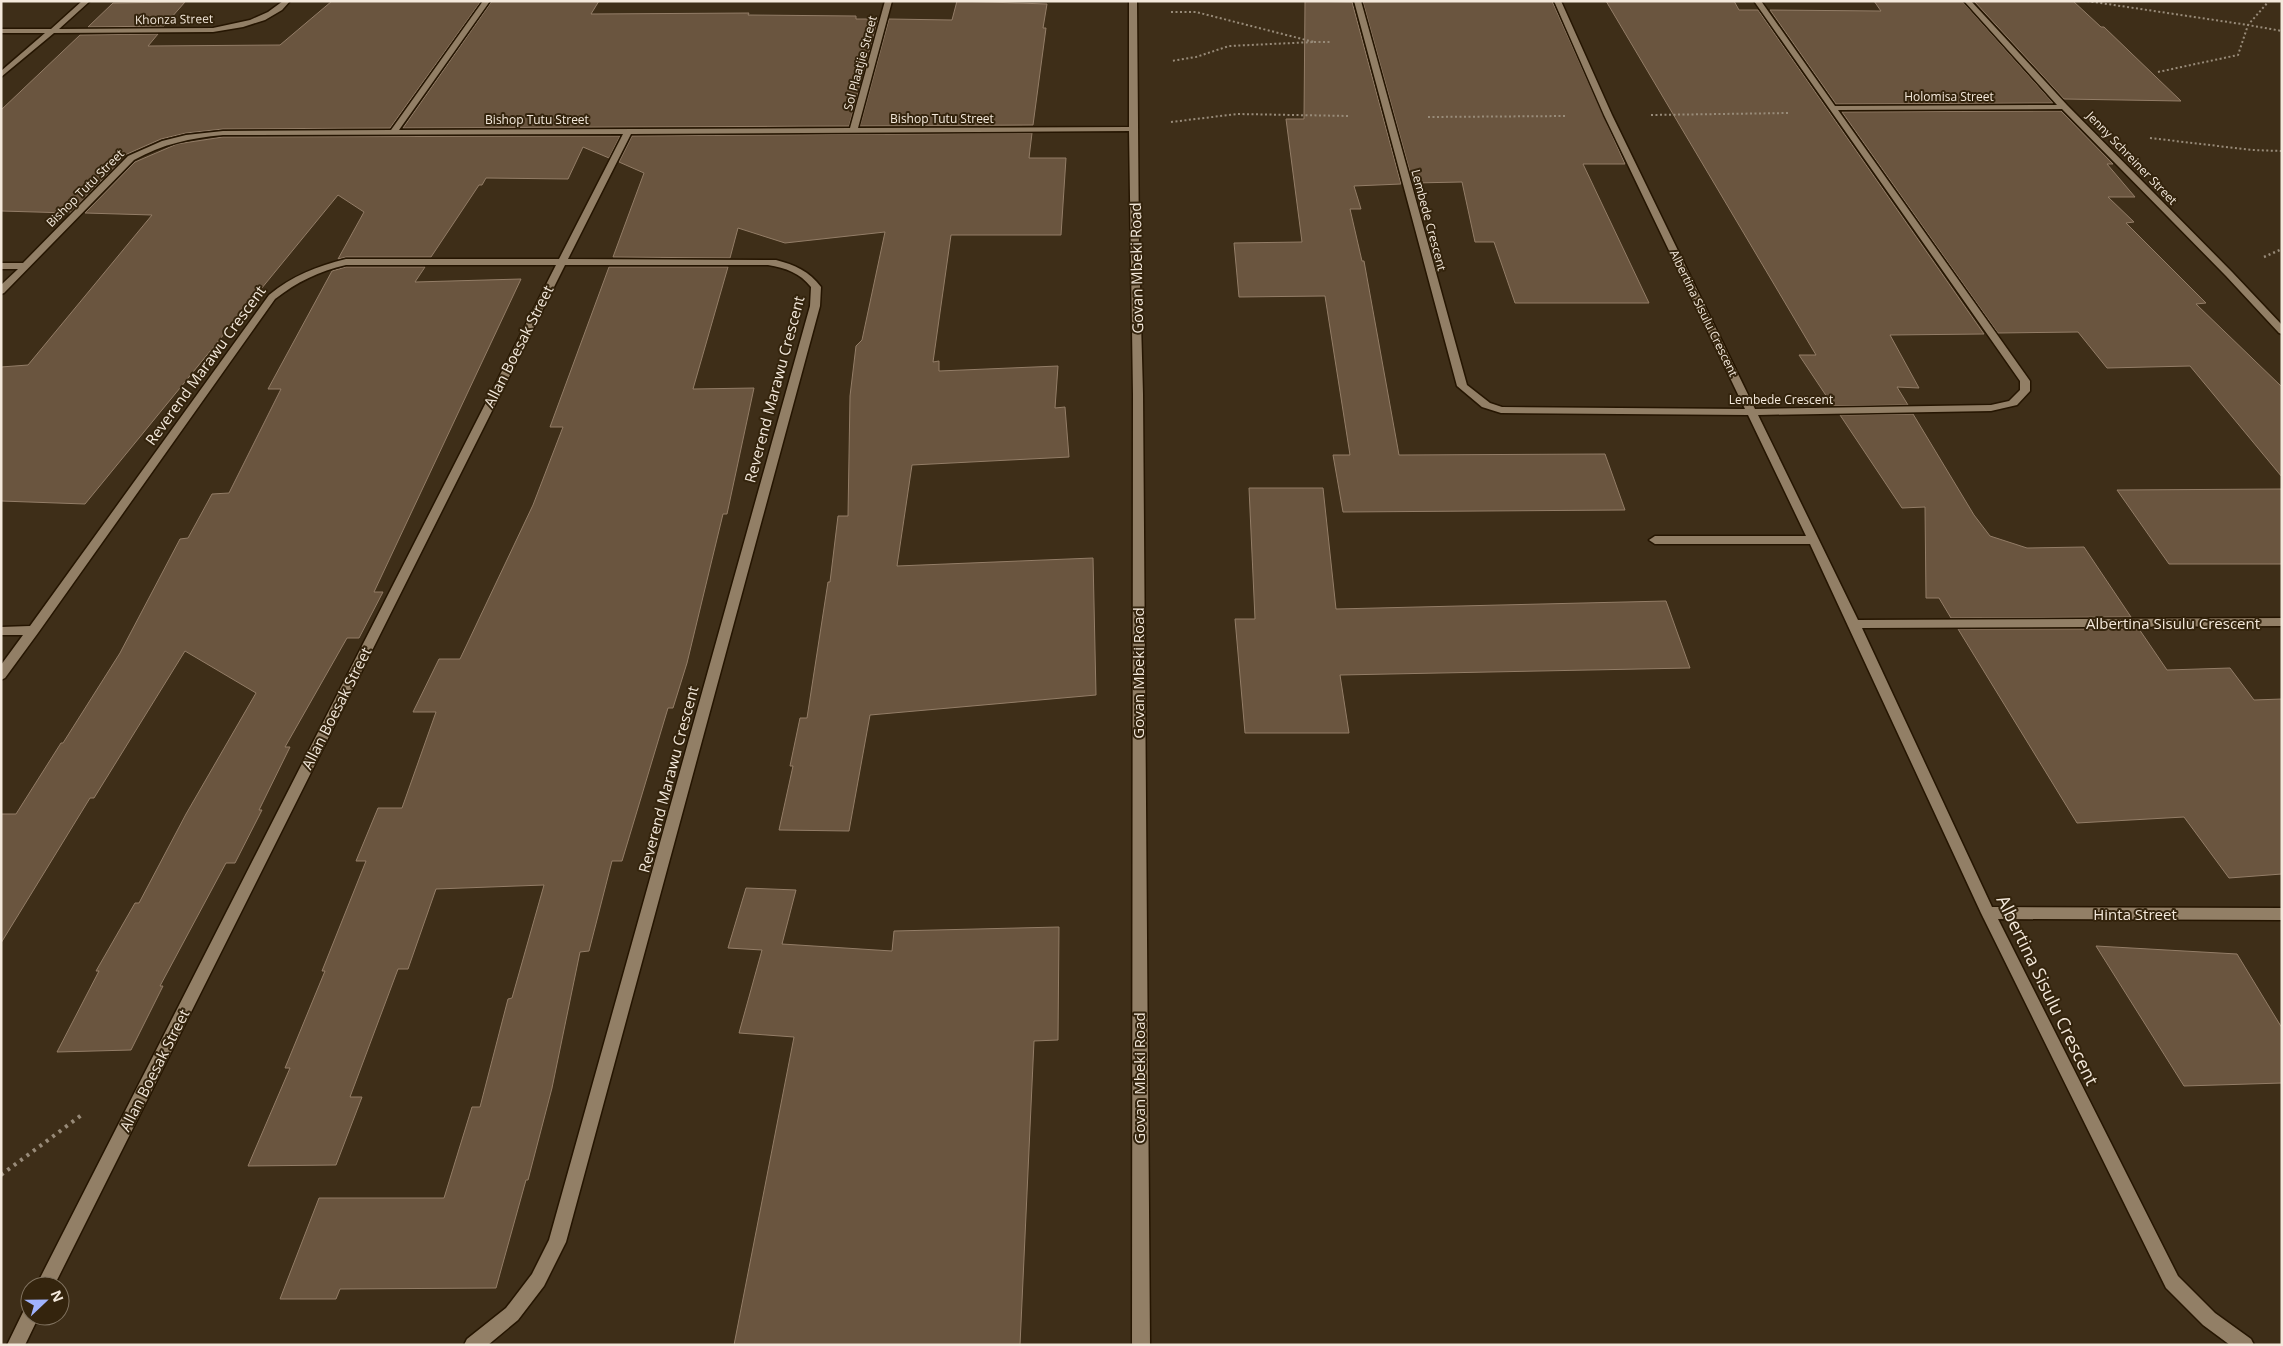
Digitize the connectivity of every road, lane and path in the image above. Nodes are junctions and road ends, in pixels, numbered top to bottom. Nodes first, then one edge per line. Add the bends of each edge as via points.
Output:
1 (87, 1) edge
2 (287, 1) edge
3 (487, 1) edge
4 (889, 1) edge
5 (1133, 1) edge
6 (1357, 1) edge
7 (1557, 1) edge
8 (1757, 1) edge
9 (1967, 1) edge
10 (2087, 1) edge
11 (2269, 1) edge
12 (1133, 11) junction
13 (2248, 24) junction
14 (1, 31) edge
15 (53, 31) junction
16 (2282, 31) edge
17 (1133, 67) junction
18 (2158, 72) dead end
19 (1, 75) edge
20 (2064, 106) junction
21 (1833, 108) junction
22 (1388, 118) junction
23 (1134, 129) junction
24 (628, 131) junction
25 (854, 131) junction
26 (393, 132) junction
27 (2092, 135) junction
28 (2282, 152) edge
29 (560, 262) junction
30 (1, 266) edge
31 (25, 266) junction
32 (1, 291) edge
33 (2282, 331) edge
34 (1752, 412) junction
35 (1655, 540) dead end
36 (1813, 540) junction
37 (2282, 622) edge
38 (1854, 624) junction
39 (34, 630) junction
40 (1, 631) edge
41 (1, 675) edge
42 (1988, 914) junction
43 (2282, 914) edge
44 (50, 1276) edge
45 (25, 1326) edge
46 (16, 1345) edge
47 (473, 1345) edge
48 (1141, 1345) edge
49 (2245, 1345) edge

1 - 15 street
2 - 15 street, Khonza Street via 276,12 244,26 213,30
3 - 26 street
4 - 25 street, Sol Plaatjie Street
5 - 12 street, Govan Mbeki Road
6 - 22 street, Lembede Crescent
7 - 34 street, Albertina Sisulu Crescent via 1608,115
8 - 21 street, Lembede Crescent
9 - 20 street, Jenny Schreiner Street
10 - 13 path
11 - 13 path
12 - 17 street, Govan Mbeki Road
12 - 17 path via 1196,12 1314,42 1229,46 1196,57
13 - 16 path
13 - 18 path via 2238,55
14 - 15 street, Khonza Street
15 - 19 street
17 - 23 street, Govan Mbeki Road
20 - 21 street, Holomisa Street
20 - 27 street, Jenny Schreiner Street
21 - 34 street, Lembede Crescent via 2025,381 2026,391 2013,403 1991,408
22 - 23 path via 1314,114 1199,116
22 - 34 street, Lembede Crescent via 1462,386 1475,397 1501,410
23 - 25 street, Bishop Tutu Street
23 - 48 street, Govan Mbeki Road
24 - 25 street, Bishop Tutu Street
24 - 26 street, Bishop Tutu Street
24 - 29 street, Allan Boesak Street
26 - 31 street, Bishop Tutu Street via 222,133 182,136 151,147 131,158
27 - 28 path
27 - 33 street, Jenny Schreiner Street
29 - 39 street, Reverend Marawu Crescent via 346,262 311,272 288,283 272,297
29 - 44 street, Allan Boesak Street
29 - 47 street, Reverend Marawu Crescent via 784,264 802,272 816,287 815,306 556,1242 538,1280 512,1314
30 - 31 street
31 - 32 street, Bishop Tutu Street
34 - 36 street, Albertina Sisulu Crescent
35 - 36 street
36 - 38 street, Albertina Sisulu Crescent
37 - 38 street, Albertina Sisulu Crescent
38 - 42 street, Albertina Sisulu Crescent
39 - 40 street
39 - 41 street, Reverend Marawu Crescent
42 - 43 street, Hinta Street
42 - 49 street, Albertina Sisulu Crescent via 2172,1282 2209,1319
45 - 46 street

